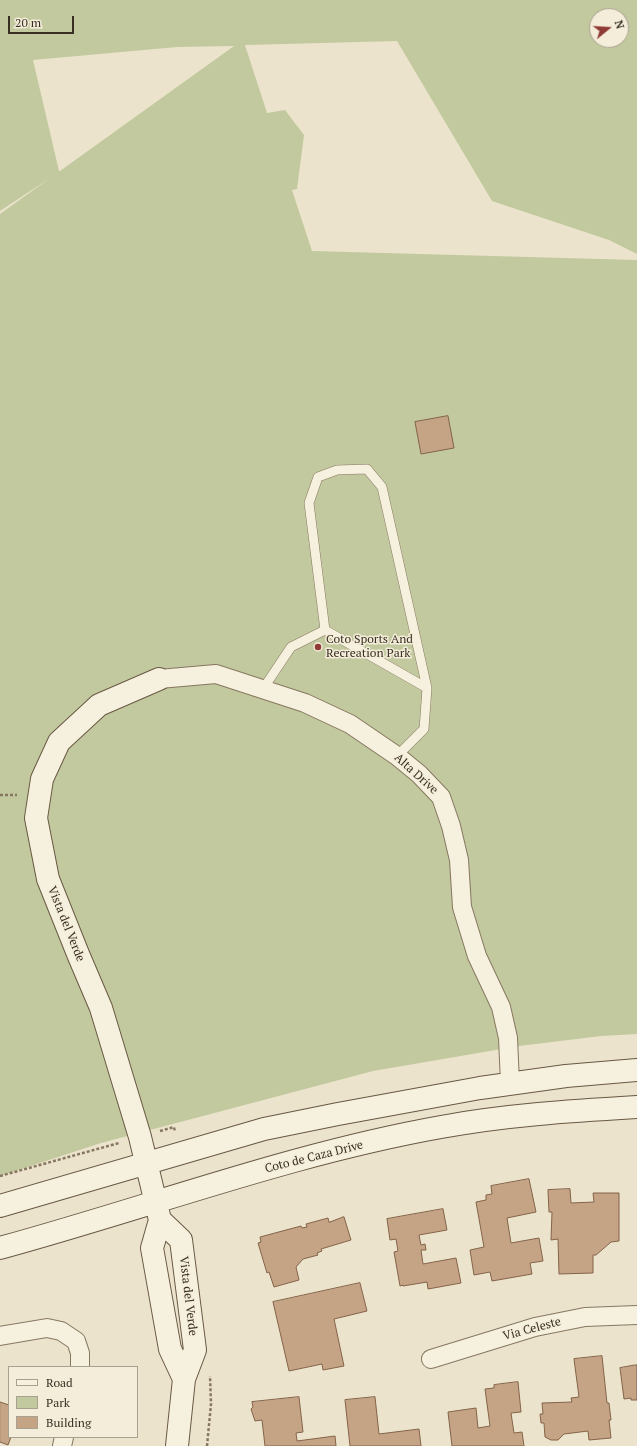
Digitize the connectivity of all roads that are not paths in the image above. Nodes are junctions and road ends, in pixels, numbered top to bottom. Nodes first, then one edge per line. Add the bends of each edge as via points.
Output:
1 (325, 630) junction
2 (159, 679) joint
3 (427, 688) junction
4 (263, 689) junction
5 (397, 756) junction
6 (637, 1070) edge
7 (510, 1084) junction
8 (637, 1107) edge
9 (147, 1164) junction
10 (0, 1206) edge
11 (158, 1211) junction
12 (0, 1248) edge
13 (637, 1315) edge
14 (0, 1336) edge
15 (431, 1358) dead end
16 (80, 1366) edge
17 (184, 1379) junction
18 (177, 1446) edge

1 - 3 lane
1 - 3 lane via 309,503 318,477 337,470 367,469 382,486
1 - 4 lane via 291,647
2 - 4 street, Alta Drive via 216,674
2 - 9 main road, Vista del Verde via 99,705 59,742 42,780 36,818 48,880 101,1008
3 - 5 lane via 424,729
4 - 5 street, Alta Drive via 305,703 350,724
5 - 7 street, Alta Drive via 441,797 451,826 459,860 462,907 477,956 501,1006 508,1038
6 - 7 main road
7 - 9 main road via 264,1129
8 - 11 main road, Coto de Caza Drive via 540,1113 430,1129 313,1156 216,1183
9 - 10 main road
9 - 11 main road, Vista del Verde
11 - 12 main road, Coto de Caza Drive
11 - 17 main road, Vista del Verde via 152,1248 170,1349
11 - 17 main road, Vista del Verde via 181,1240 195,1350
13 - 15 street, Via Celeste via 584,1316 542,1325
14 - 16 street via 47,1328 61,1331 76,1341 80,1353
17 - 18 main road, Vista del Verde

